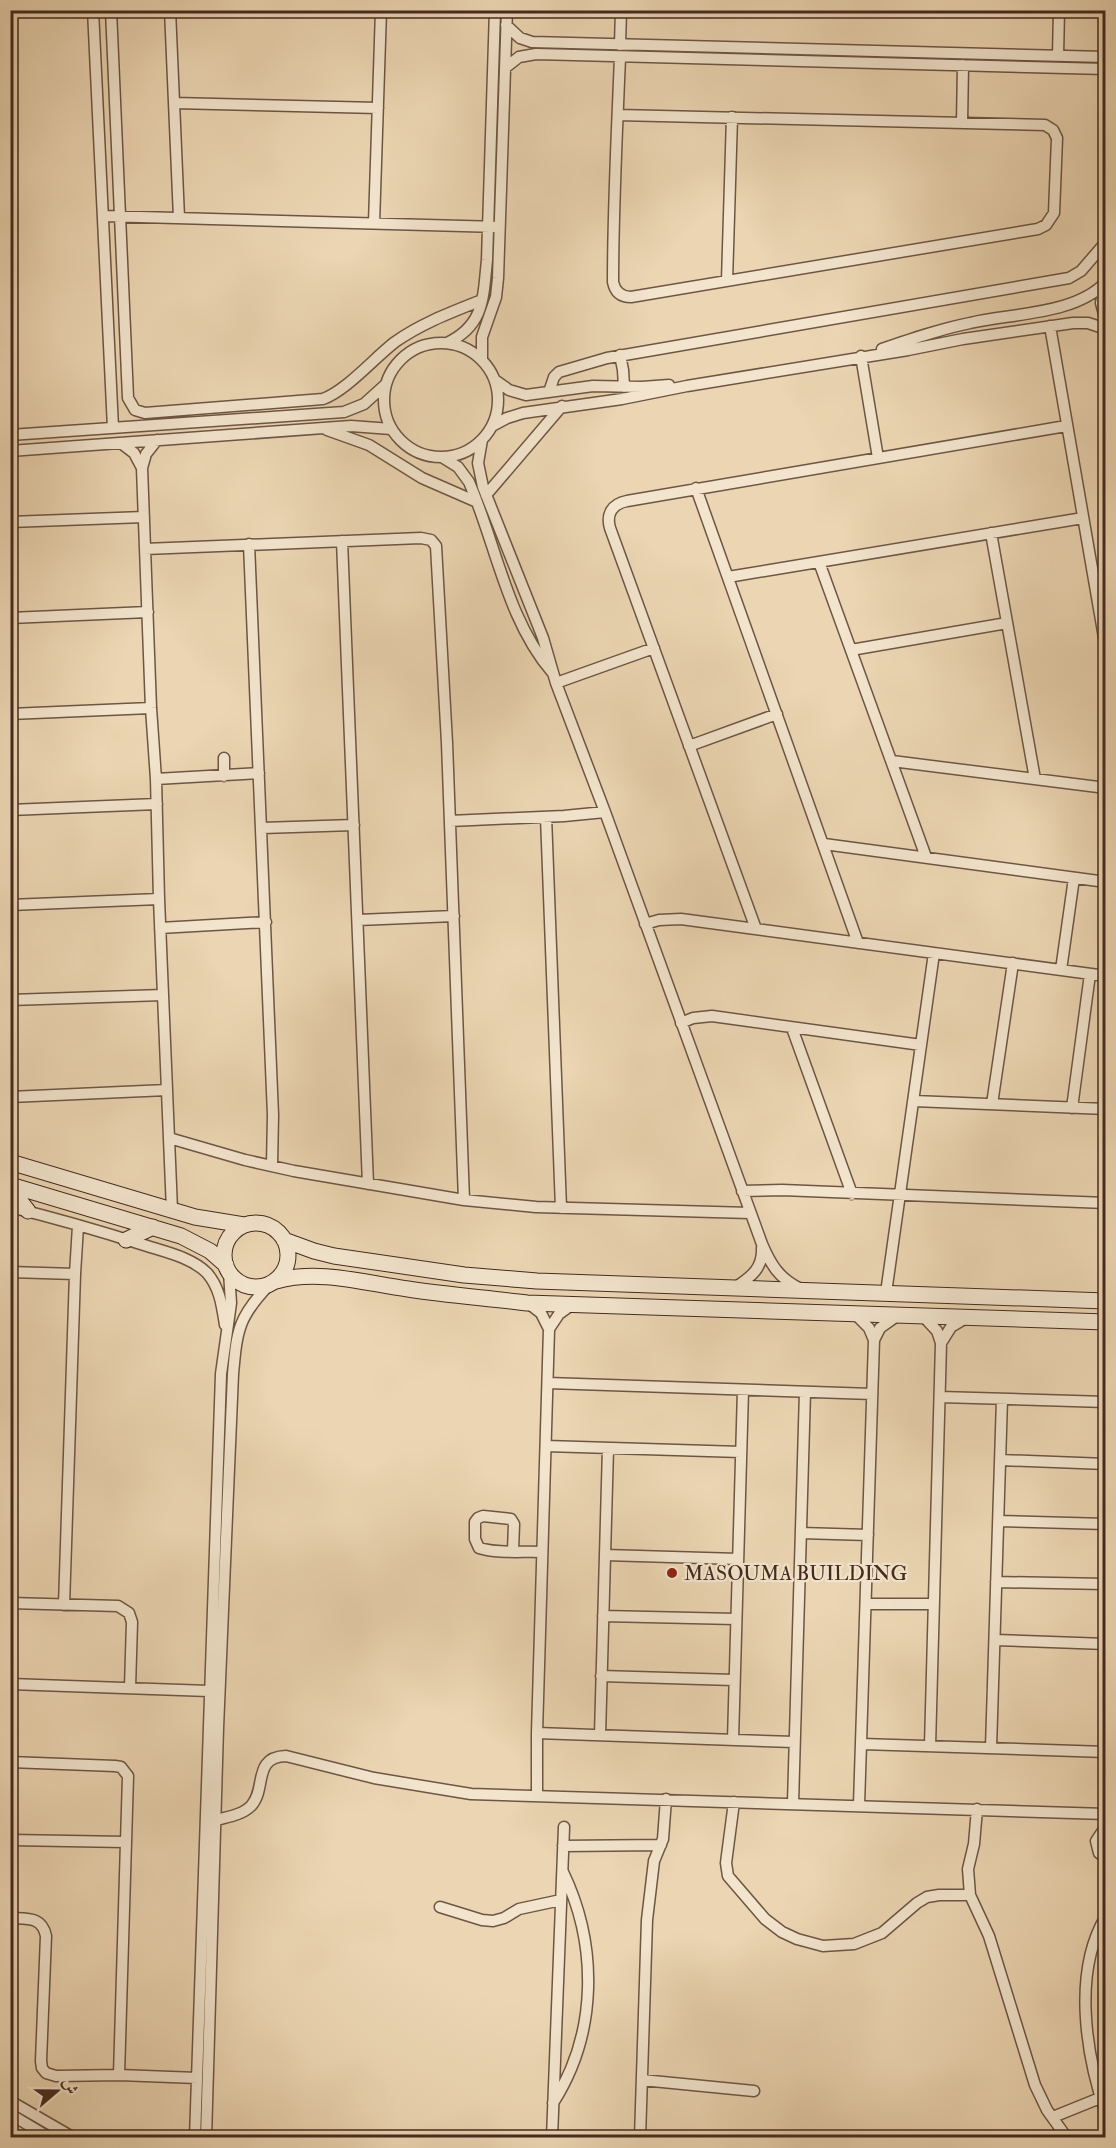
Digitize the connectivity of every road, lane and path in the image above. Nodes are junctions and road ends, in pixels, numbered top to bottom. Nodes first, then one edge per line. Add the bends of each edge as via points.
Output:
1 (93, 10) edge
2 (111, 10) edge
3 (170, 10) edge
4 (381, 10) edge
5 (495, 10) edge
6 (507, 10) edge
7 (621, 10) edge
8 (1059, 10) edge
9 (506, 25) junction
10 (538, 42) junction
11 (620, 45) junction
12 (536, 54) junction
13 (1058, 56) junction
14 (620, 57) junction
15 (1106, 57) edge
16 (963, 65) junction
17 (505, 68) junction
18 (1106, 69) edge
19 (174, 103) junction
20 (378, 108) junction
21 (618, 115) junction
22 (732, 117) junction
23 (962, 123) junction
24 (104, 216) junction
25 (120, 217) junction
26 (179, 218) junction
27 (374, 223) junction
28 (494, 226) junction
29 (1106, 242) edge
30 (727, 281) junction
31 (1106, 282) edge
32 (482, 300) junction
33 (1106, 321) edge
34 (1050, 326) junction
35 (1106, 329) edge
36 (447, 343) junction
37 (620, 356) junction
38 (861, 356) junction
39 (482, 360) junction
40 (495, 380) junction
41 (385, 385) junction
42 (687, 386) junction
43 (624, 387) junction
44 (549, 392) junction
45 (562, 406) junction
46 (492, 426) junction
47 (1066, 426) junction
48 (113, 428) junction
49 (321, 428) junction
50 (391, 429) junction
51 (10, 435) edge
52 (157, 440) junction
53 (482, 440) junction
54 (121, 443) junction
55 (10, 451) edge
56 (442, 457) junction
57 (878, 458) junction
58 (142, 468) junction
59 (696, 488) junction
60 (481, 499) junction
61 (144, 517) junction
62 (1083, 518) junction
63 (10, 522) edge
64 (991, 533) junction
65 (342, 542) junction
66 (249, 544) junction
67 (145, 549) junction
68 (819, 562) junction
69 (728, 577) junction
70 (148, 612) junction
71 (10, 618) edge
72 (1007, 623) junction
73 (1104, 635) edge
74 (654, 648) junction
75 (1106, 649) edge
76 (852, 650) junction
77 (556, 683) junction
78 (151, 708) junction
79 (10, 714) edge
80 (777, 714) junction
81 (689, 746) junction
82 (224, 758) dead end
83 (892, 761) junction
84 (259, 773) junction
85 (224, 776) junction
86 (156, 779) junction
87 (1035, 779) junction
88 (1106, 788) edge
89 (157, 804) junction
90 (10, 810) edge
91 (605, 812) junction
92 (546, 818) junction
93 (450, 821) junction
94 (354, 825) junction
95 (262, 828) junction
96 (824, 844) junction
97 (926, 857) junction
98 (1074, 878) junction
99 (1106, 882) edge
100 (159, 899) junction
101 (10, 905) edge
102 (454, 916) junction
103 (358, 920) junction
104 (266, 922) junction
105 (645, 924) junction
106 (160, 928) junction
107 (756, 929) junction
108 (858, 943) junction
109 (934, 953) junction
110 (1013, 963) junction
111 (1061, 970) junction
112 (1090, 974) junction
113 (1106, 976) edge
114 (163, 995) junction
115 (10, 1000) edge
116 (681, 1023) junction
117 (792, 1028) junction
118 (921, 1045) junction
119 (167, 1090) junction
120 (10, 1097) edge
121 (914, 1101) junction
122 (992, 1104) junction
123 (1072, 1108) junction
124 (1106, 1109) edge
125 (169, 1138) junction
126 (10, 1162) edge
127 (272, 1165) junction
128 (368, 1184) junction
129 (10, 1186) edge
130 (742, 1191) junction
131 (852, 1194) junction
132 (901, 1196) junction
133 (464, 1200) junction
134 (1106, 1203) edge
135 (10, 1207) edge
136 (561, 1208) junction
137 (172, 1210) junction
138 (28, 1211) junction
139 (750, 1213) junction
140 (78, 1226) junction
141 (244, 1226) junction
142 (153, 1227) junction
143 (126, 1240) junction
144 (284, 1240) junction
145 (762, 1245) junction
146 (227, 1269) junction
147 (10, 1272) edge
148 (75, 1274) junction
149 (273, 1282) junction
150 (736, 1287) junction
151 (802, 1290) junction
152 (886, 1293) junction
153 (1106, 1301) edge
154 (526, 1303) junction
155 (574, 1304) junction
156 (855, 1314) junction
157 (897, 1316) junction
158 (924, 1317) junction
159 (968, 1318) junction
160 (1106, 1322) edge
161 (549, 1329) junction
162 (226, 1334) junction
163 (874, 1340) junction
164 (941, 1343) junction
165 (548, 1383) junction
166 (742, 1390) junction
167 (805, 1392) junction
168 (872, 1394) junction
169 (940, 1396) junction
170 (1002, 1399) junction
171 (1106, 1402) edge
172 (546, 1446) junction
173 (608, 1448) junction
174 (741, 1452) junction
175 (1000, 1460) junction
176 (1106, 1464) edge
177 (999, 1521) junction
178 (1106, 1524) edge
179 (801, 1533) junction
180 (868, 1535) junction
181 (513, 1551) junction
182 (542, 1552) junction
183 (605, 1555) junction
184 (738, 1559) junction
185 (996, 1582) junction
186 (1106, 1584) edge
187 (10, 1603) edge
188 (866, 1604) junction
189 (934, 1604) junction
190 (64, 1605) junction
191 (603, 1616) junction
192 (736, 1619) junction
193 (995, 1641) junction
194 (1106, 1644) edge
195 (602, 1676) junction
196 (734, 1680) junction
197 (10, 1684) edge
198 (130, 1688) junction
199 (209, 1691) junction
200 (537, 1733) junction
201 (600, 1735) junction
202 (733, 1740) junction
203 (794, 1742) junction
204 (862, 1744) junction
205 (930, 1746) junction
206 (991, 1748) junction
207 (1106, 1752) edge
208 (10, 1762) edge
209 (537, 1795) junction
210 (666, 1799) junction
211 (734, 1802) junction
212 (793, 1803) junction
213 (859, 1805) junction
214 (977, 1809) junction
215 (1106, 1814) edge
216 (216, 1821) junction
217 (1106, 1826) edge
218 (564, 1827) dead end
219 (10, 1840) edge
220 (126, 1842) junction
221 (661, 1845) junction
222 (563, 1846) junction
223 (1106, 1858) edge
224 (562, 1871) junction
225 (970, 1895) junction
226 (561, 1900) junction
227 (440, 1907) dead end
228 (1106, 1916) edge
229 (10, 1918) edge
230 (119, 2075) junction
231 (196, 2078) junction
232 (642, 2080) junction
233 (754, 2091) dead end
234 (1100, 2098) junction
235 (10, 2101) edge
236 (553, 2103) junction
237 (10, 2114) edge
238 (1106, 2114) edge
239 (1053, 2117) junction
240 (50, 2138) edge
241 (74, 2138) edge
242 (195, 2138) edge
243 (206, 2138) edge
244 (552, 2138) edge
245 (640, 2138) edge
246 (1067, 2138) edge

1 - 24 street
2 - 25 street
3 - 19 street
4 - 20 street
5 - 28 street
6 - 9 street
7 - 11 street
8 - 13 street
9 - 10 street via 520,38
9 - 17 street
10 - 11 street
10 - 12 street via 534,47
11 - 13 street
12 - 14 street
12 - 17 street via 519,57
13 - 15 street
14 - 16 street
14 - 21 street
16 - 18 street
16 - 23 street
17 - 28 street
19 - 20 street
19 - 26 street
20 - 27 street
21 - 22 street
21 - 30 street via 615,289 631,297
22 - 23 street
22 - 30 street
23 - 30 street via 1041,124 1053,130 1057,141 1054,209 1046,225
24 - 25 street
24 - 48 street
25 - 26 street
25 - 32 street via 128,398 132,408 142,412 323,399 405,336
26 - 27 street
27 - 28 street
28 - 32 street
28 - 39 street via 497,288 482,337
29 - 37 street via 1081,272 1069,278
31 - 33 street via 1101,303
31 - 38 street via 1068,305 954,327
32 - 36 street via 469,328
34 - 35 street via 1080,323
34 - 38 street
34 - 47 street
36 - 39 street via 466,348
36 - 41 street via 433,343 408,352 390,372
37 - 43 street
37 - 44 street via 559,372
38 - 42 street
38 - 57 street
39 - 40 street
40 - 44 street via 517,393
40 - 46 street via 498,404
41 - 48 street via 364,404 344,412
41 - 50 street via 384,407
42 - 43 street
42 - 45 street
43 - 44 street
45 - 46 street via 523,412
45 - 60 street
46 - 53 street
47 - 57 street
47 - 62 street
48 - 51 street
49 - 50 street via 364,425
49 - 52 street
49 - 60 street via 369,445 422,478
50 - 56 street via 413,450
52 - 54 street
52 - 58 street via 146,454
53 - 56 street via 464,453
53 - 60 street via 478,463
54 - 55 street
54 - 58 street via 134,453
56 - 60 street via 464,474
57 - 59 street
58 - 61 street
59 - 69 street
59 - 74 street via 623,501 615,505 609,516
60 - 77 street via 543,638
61 - 63 street
61 - 67 street
62 - 64 street
62 - 73 street
64 - 68 street
64 - 72 street
65 - 66 street
65 - 93 street via 425,538 436,546
65 - 94 street
66 - 67 street
66 - 84 street
67 - 70 street
68 - 69 street
68 - 76 street
69 - 80 street
70 - 71 street
70 - 78 street
72 - 76 street
72 - 87 street
73 - 75 street
74 - 77 street
74 - 81 street
76 - 83 street
77 - 91 street
78 - 79 street
78 - 86 street
80 - 81 street
80 - 96 street
81 - 107 street
82 - 85 street
83 - 87 street
83 - 97 street
84 - 85 street
84 - 95 street
85 - 86 street
86 - 89 street
87 - 88 street
89 - 90 street
89 - 100 street
91 - 92 street
91 - 105 street
92 - 93 street
92 - 136 street
93 - 102 street
94 - 95 street
94 - 103 street
95 - 104 street
96 - 97 street
96 - 108 street
97 - 98 street
98 - 99 street
98 - 111 street
100 - 101 street
100 - 106 street
102 - 103 street
102 - 133 street
103 - 128 street
104 - 106 street
104 - 127 street
105 - 107 street via 681,919
105 - 116 street
106 - 114 street
107 - 108 street
108 - 109 street
109 - 110 street
109 - 118 street
110 - 111 street
110 - 122 street
111 - 112 street
112 - 113 street
112 - 123 street
114 - 115 street
114 - 119 street
116 - 117 street via 712,1016
116 - 130 street
117 - 118 street
117 - 131 street
118 - 121 street
119 - 120 street
119 - 125 street
121 - 122 street
121 - 132 street
122 - 123 street
123 - 124 street
125 - 127 street
125 - 137 street
126 - 137 street
127 - 128 street
128 - 133 street
129 - 138 street
129 - 142 street
130 - 131 street
130 - 139 street
131 - 132 street
132 - 134 street
132 - 152 street
133 - 136 street
135 - 138 street
136 - 139 street
137 - 141 street
138 - 140 street
139 - 145 street
140 - 143 street
140 - 148 street
141 - 144 street via 271,1227
141 - 146 street via 225,1246
142 - 143 street
142 - 146 street via 201,1245
143 - 162 street via 187,1260 206,1273 219,1293
144 - 149 street via 288,1262
144 - 150 street via 334,1256 480,1276
145 - 150 street via 757,1269
145 - 151 street via 779,1275
146 - 149 street via 247,1286 263,1287
146 - 162 street via 231,1303
147 - 148 street
148 - 190 street
149 - 154 street via 320,1276
149 - 216 street via 241,1322 234,1365
150 - 151 street
151 - 152 street
152 - 153 street
154 - 155 street
154 - 161 street via 541,1313
155 - 156 street
155 - 161 street via 559,1314
156 - 157 street
156 - 163 street
157 - 158 street
157 - 163 street via 880,1328
158 - 159 street
158 - 164 street via 937,1331
159 - 160 street
159 - 164 street via 951,1327
161 - 165 street
162 - 199 street via 221,1374
163 - 168 street
164 - 169 street
165 - 166 street
165 - 172 street
166 - 167 street
166 - 174 street
167 - 168 street
167 - 179 street
168 - 180 street
169 - 170 street
169 - 189 street
170 - 171 street
170 - 175 street
172 - 173 street
172 - 182 street
173 - 174 street
173 - 183 street
174 - 184 street
175 - 176 street
175 - 177 street
177 - 178 street
177 - 185 street
179 - 180 street
179 - 203 street
180 - 188 street
181 - 181 street via 513,1520 478,1518 477,1547
181 - 182 street
182 - 200 street
183 - 184 street
183 - 191 street
184 - 192 street
185 - 186 street
185 - 193 street
187 - 190 street
188 - 189 street
188 - 204 street
189 - 205 street
190 - 198 street via 118,1606 129,1613
191 - 192 street
191 - 195 street
192 - 196 street
193 - 194 street
193 - 206 street
195 - 196 street
195 - 201 street
196 - 202 street
197 - 198 street
198 - 199 street
199 - 231 street
200 - 201 street
200 - 209 street
201 - 202 street
202 - 203 street
203 - 212 street
204 - 205 street
204 - 213 street
205 - 206 street
206 - 207 street
208 - 220 street via 121,1767 128,1776
209 - 210 street
209 - 216 street via 462,1793 281,1756 264,1768 258,1795 251,1806
210 - 211 street
210 - 221 street
211 - 212 street
211 - 225 street via 726,1863 729,1876 765,1919 797,1939 823,1946 854,1944 882,1933 927,1897
212 - 213 street
213 - 214 street
214 - 215 street
214 - 225 street via 968,1869
216 - 243 street
217 - 223 street via 1096,1841 1099,1853
218 - 222 street
219 - 220 street
220 - 230 street
221 - 222 street
221 - 232 street via 654,1857 648,1900
222 - 224 street
224 - 226 street
224 - 236 street via 583,1926 588,1988 579,2050
225 - 239 street via 989,1936 1035,2085
226 - 227 street via 519,1909 493,1921
226 - 236 street
228 - 234 street via 1092,1953 1086,1991 1089,2042
229 - 230 street via 32,1919 45,1929 42,2068 56,2076
230 - 231 street
231 - 242 street
232 - 233 street
232 - 245 street
234 - 238 street
234 - 239 street
235 - 241 street
236 - 244 street
237 - 240 street
239 - 246 street

